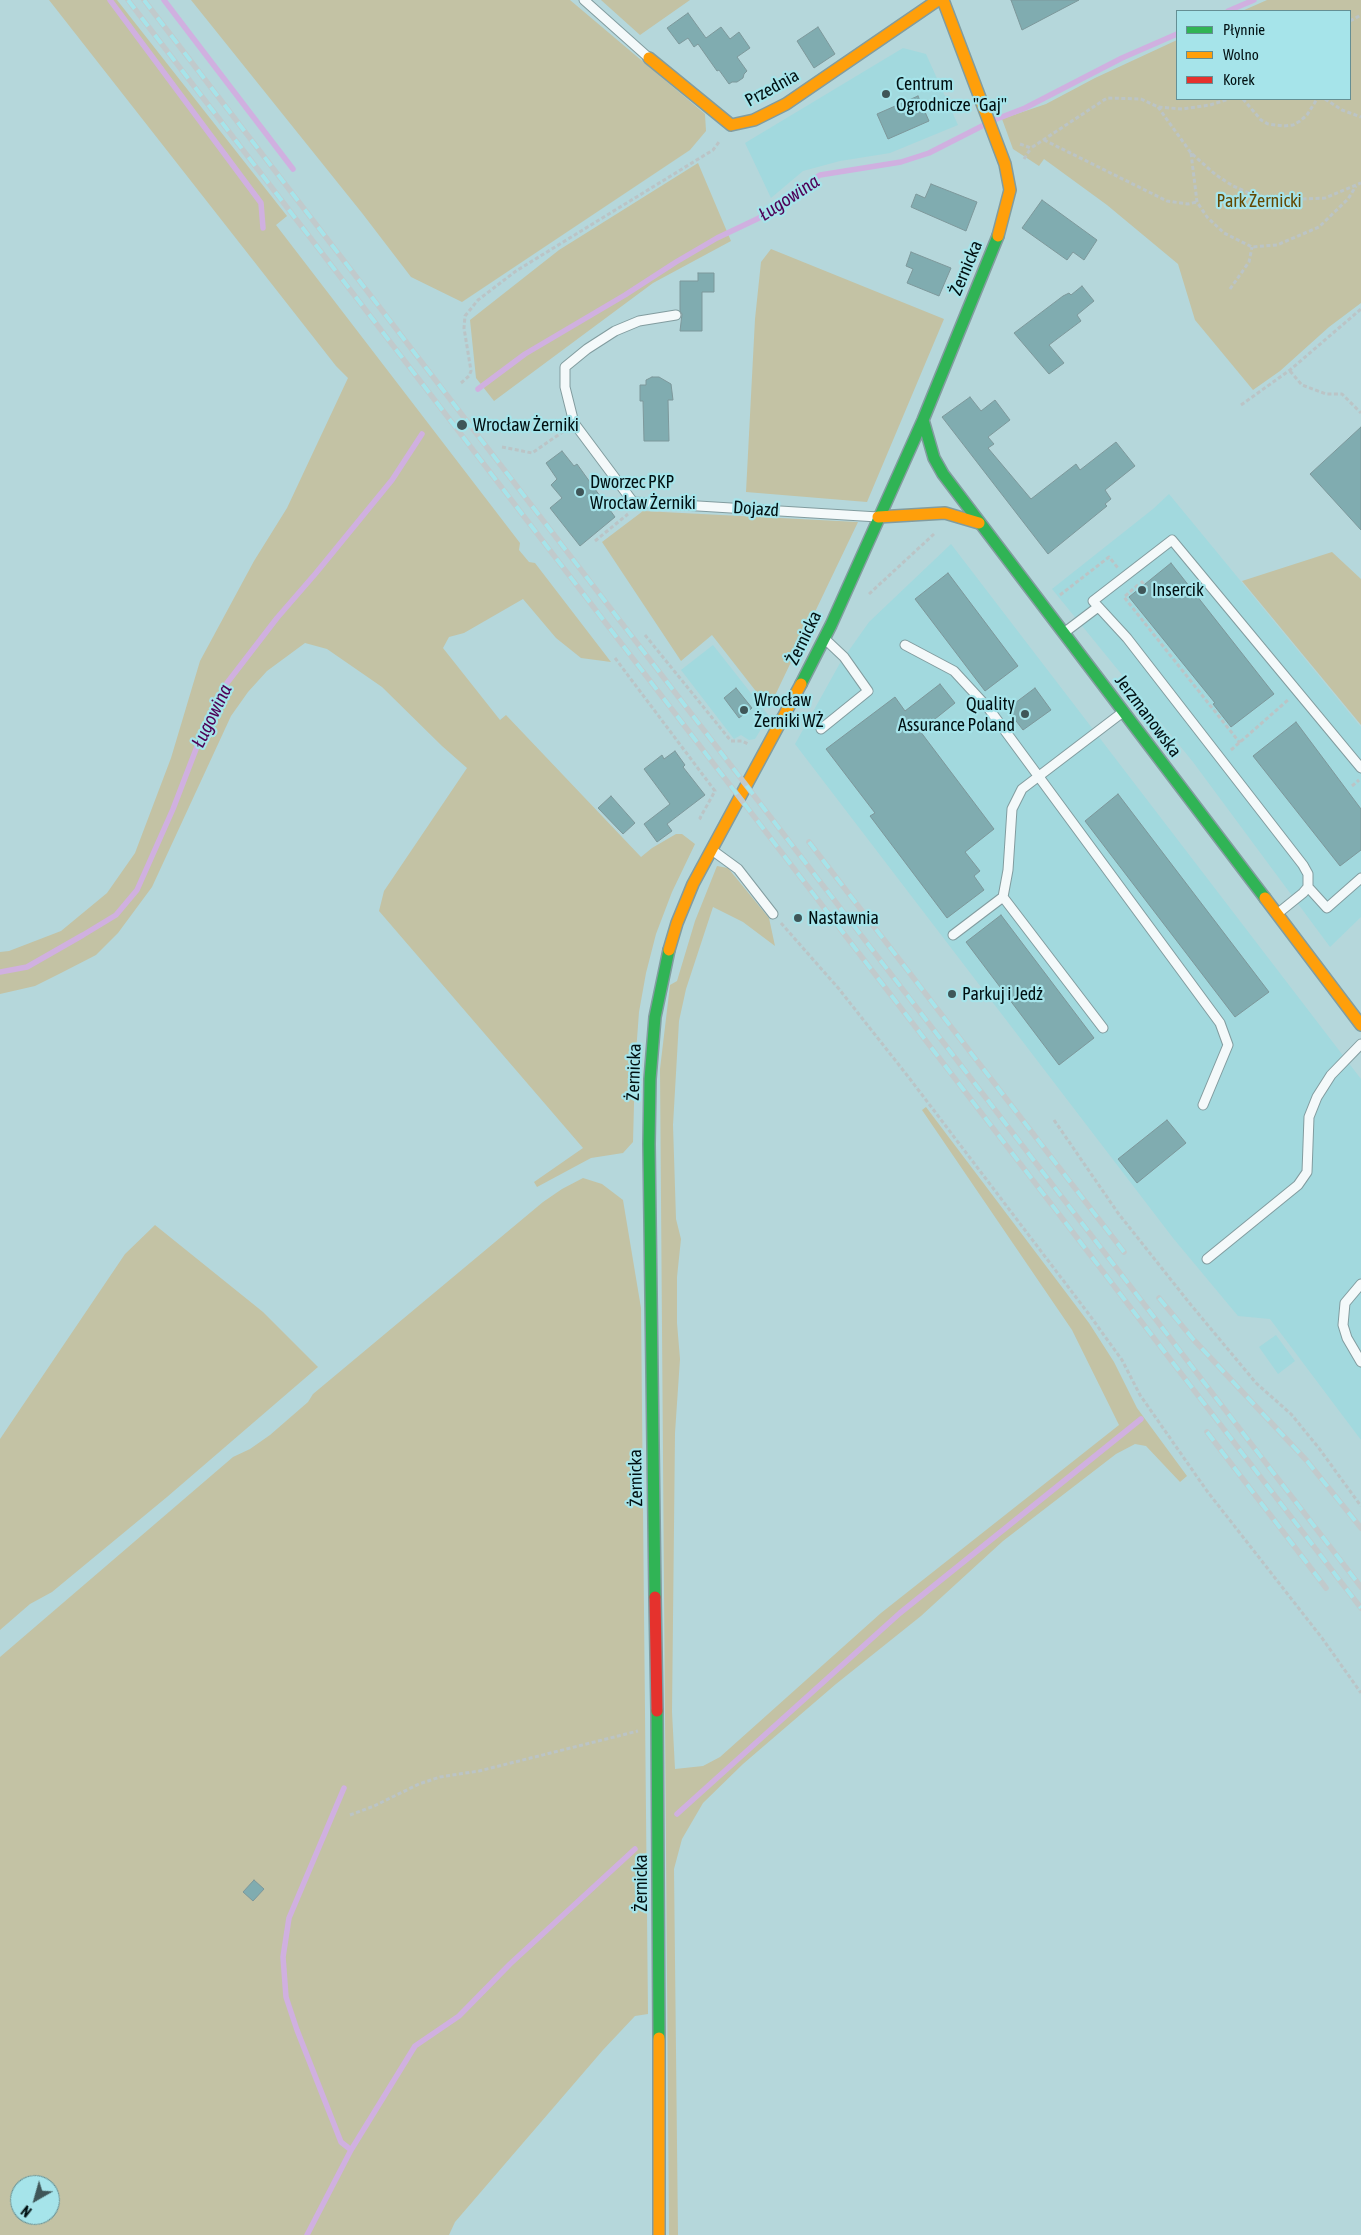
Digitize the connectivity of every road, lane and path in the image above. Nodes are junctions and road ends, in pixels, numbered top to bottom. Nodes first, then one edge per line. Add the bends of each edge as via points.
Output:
1 (584, 0) edge
2 (938, 0) edge
3 (943, 0) edge
4 (649, 58) joint
5 (1226, 100) edge
6 (1244, 100) edge
7 (1316, 100) edge
8 (1327, 100) edge
9 (1158, 107) junction
10 (1361, 117) edge
11 (731, 125) junction
12 (1044, 140) junction
13 (1014, 142) dead end
14 (1191, 153) junction
15 (1361, 183) edge
16 (1356, 186) junction
17 (1197, 202) junction
18 (1252, 247) junction
19 (1230, 289) dead end
20 (1361, 309) edge
21 (676, 315) dead end
22 (1290, 370) junction
23 (461, 383) dead end
24 (1241, 405) dead end
25 (1361, 413) edge
26 (923, 420) junction
27 (574, 423) junction
28 (502, 447) dead end
29 (633, 502) junction
30 (878, 517) junction
31 (979, 523) junction
32 (938, 530) dead end
33 (594, 541) dead end
34 (1124, 576) junction
35 (1142, 582) dead end
36 (874, 589) dead end
37 (1058, 597) dead end
38 (1098, 607) junction
39 (1063, 633) junction
40 (645, 635) dead end
41 (824, 638) junction
42 (905, 645) dead end
43 (615, 658) dead end
44 (1298, 692) junction
45 (1123, 712) junction
46 (821, 729) dead end
47 (1240, 743) junction
48 (754, 748) dead end
49 (1220, 759) junction
50 (1361, 768) edge
51 (1039, 776) junction
52 (1361, 779) edge
53 (1352, 786) dead end
54 (705, 821) dead end
55 (711, 849) junction
56 (1361, 878) edge
57 (1308, 886) junction
58 (1003, 897) junction
59 (773, 914) joint
60 (1277, 914) junction
61 (953, 935) dead end
62 (1361, 1025) edge
63 (1103, 1028) dead end
64 (1361, 1044) edge
65 (1203, 1104) dead end
66 (1054, 1120) dead end
67 (1207, 1259) dead end
68 (1361, 1284) edge
69 (1361, 1362) edge
70 (1361, 1506) edge
71 (1361, 1693) edge
72 (657, 1728) junction
73 (350, 1815) dead end
74 (659, 2235) edge

1 - 4 lane, Przednia
2 - 11 street, Przednia via 786,104 754,120
3 - 26 street, Żernicka via 1006,164 1010,190 1000,232
4 - 11 street, Przednia
5 - 9 path via 1182,109
6 - 7 path via 1261,120 1284,126 1300,121
8 - 10 path
9 - 12 path via 1142,99 1107,98
9 - 14 path
11 - 23 path via 713,150 557,244 478,300 465,316 471,370
12 - 13 path via 1031,148
12 - 17 path via 1166,201
14 - 16 path via 1216,175 1254,195 1305,200 1325,198
14 - 17 path
15 - 16 path
16 - 18 path via 1348,199 1319,227 1277,245
17 - 18 path via 1224,234
18 - 19 path via 1249,262
20 - 22 path
21 - 27 lane via 639,321 615,331 566,367 564,388
22 - 24 path
22 - 25 path via 1302,386 1326,394 1342,394
26 - 30 street, Żernicka
26 - 31 street, Jerzmanowska via 938,466
27 - 28 path via 532,453
27 - 29 lane
29 - 30 lane, Dojazd
29 - 33 path via 628,514
30 - 31 street via 946,513
30 - 41 street, Żernicka
31 - 39 street, Jerzmanowska
32 - 36 path
34 - 37 path via 1109,557
34 - 38 lane via 1093,601
34 - 44 lane via 1172,540
35 - 47 path via 1124,597
38 - 39 lane
38 - 49 lane via 1127,638
39 - 45 street, Jerzmanowska
40 - 48 path via 731,741 742,741
41 - 46 lane via 844,657 868,691
41 - 55 street, Żernicka
42 - 51 lane via 954,671 989,709
43 - 54 path via 715,791 700,818
44 - 47 path
44 - 50 lane
45 - 51 lane
45 - 60 street, Jerzmanowska
47 - 49 path
49 - 57 lane via 1303,865 1308,874
51 - 58 lane via 1022,789 1012,809
51 - 65 lane via 1220,1023 1228,1045
52 - 53 path
55 - 59 lane via 738,869
55 - 72 street, Żernicka via 677,923 666,958 652,1041 650,1144
56 - 57 lane via 1328,908
57 - 60 lane
58 - 61 lane
58 - 63 lane
59 - 71 path via 910,1079 1088,1313 1207,1491
60 - 62 street, Jerzmanowska
64 - 67 lane via 1331,1075 1317,1097 1309,1117 1307,1172 1298,1185
66 - 70 path via 1118,1212 1191,1305 1256,1383 1291,1414
68 - 69 lane via 1345,1302 1342,1325
72 - 73 path via 479,1771 440,1777
72 - 74 street, Żernicka

